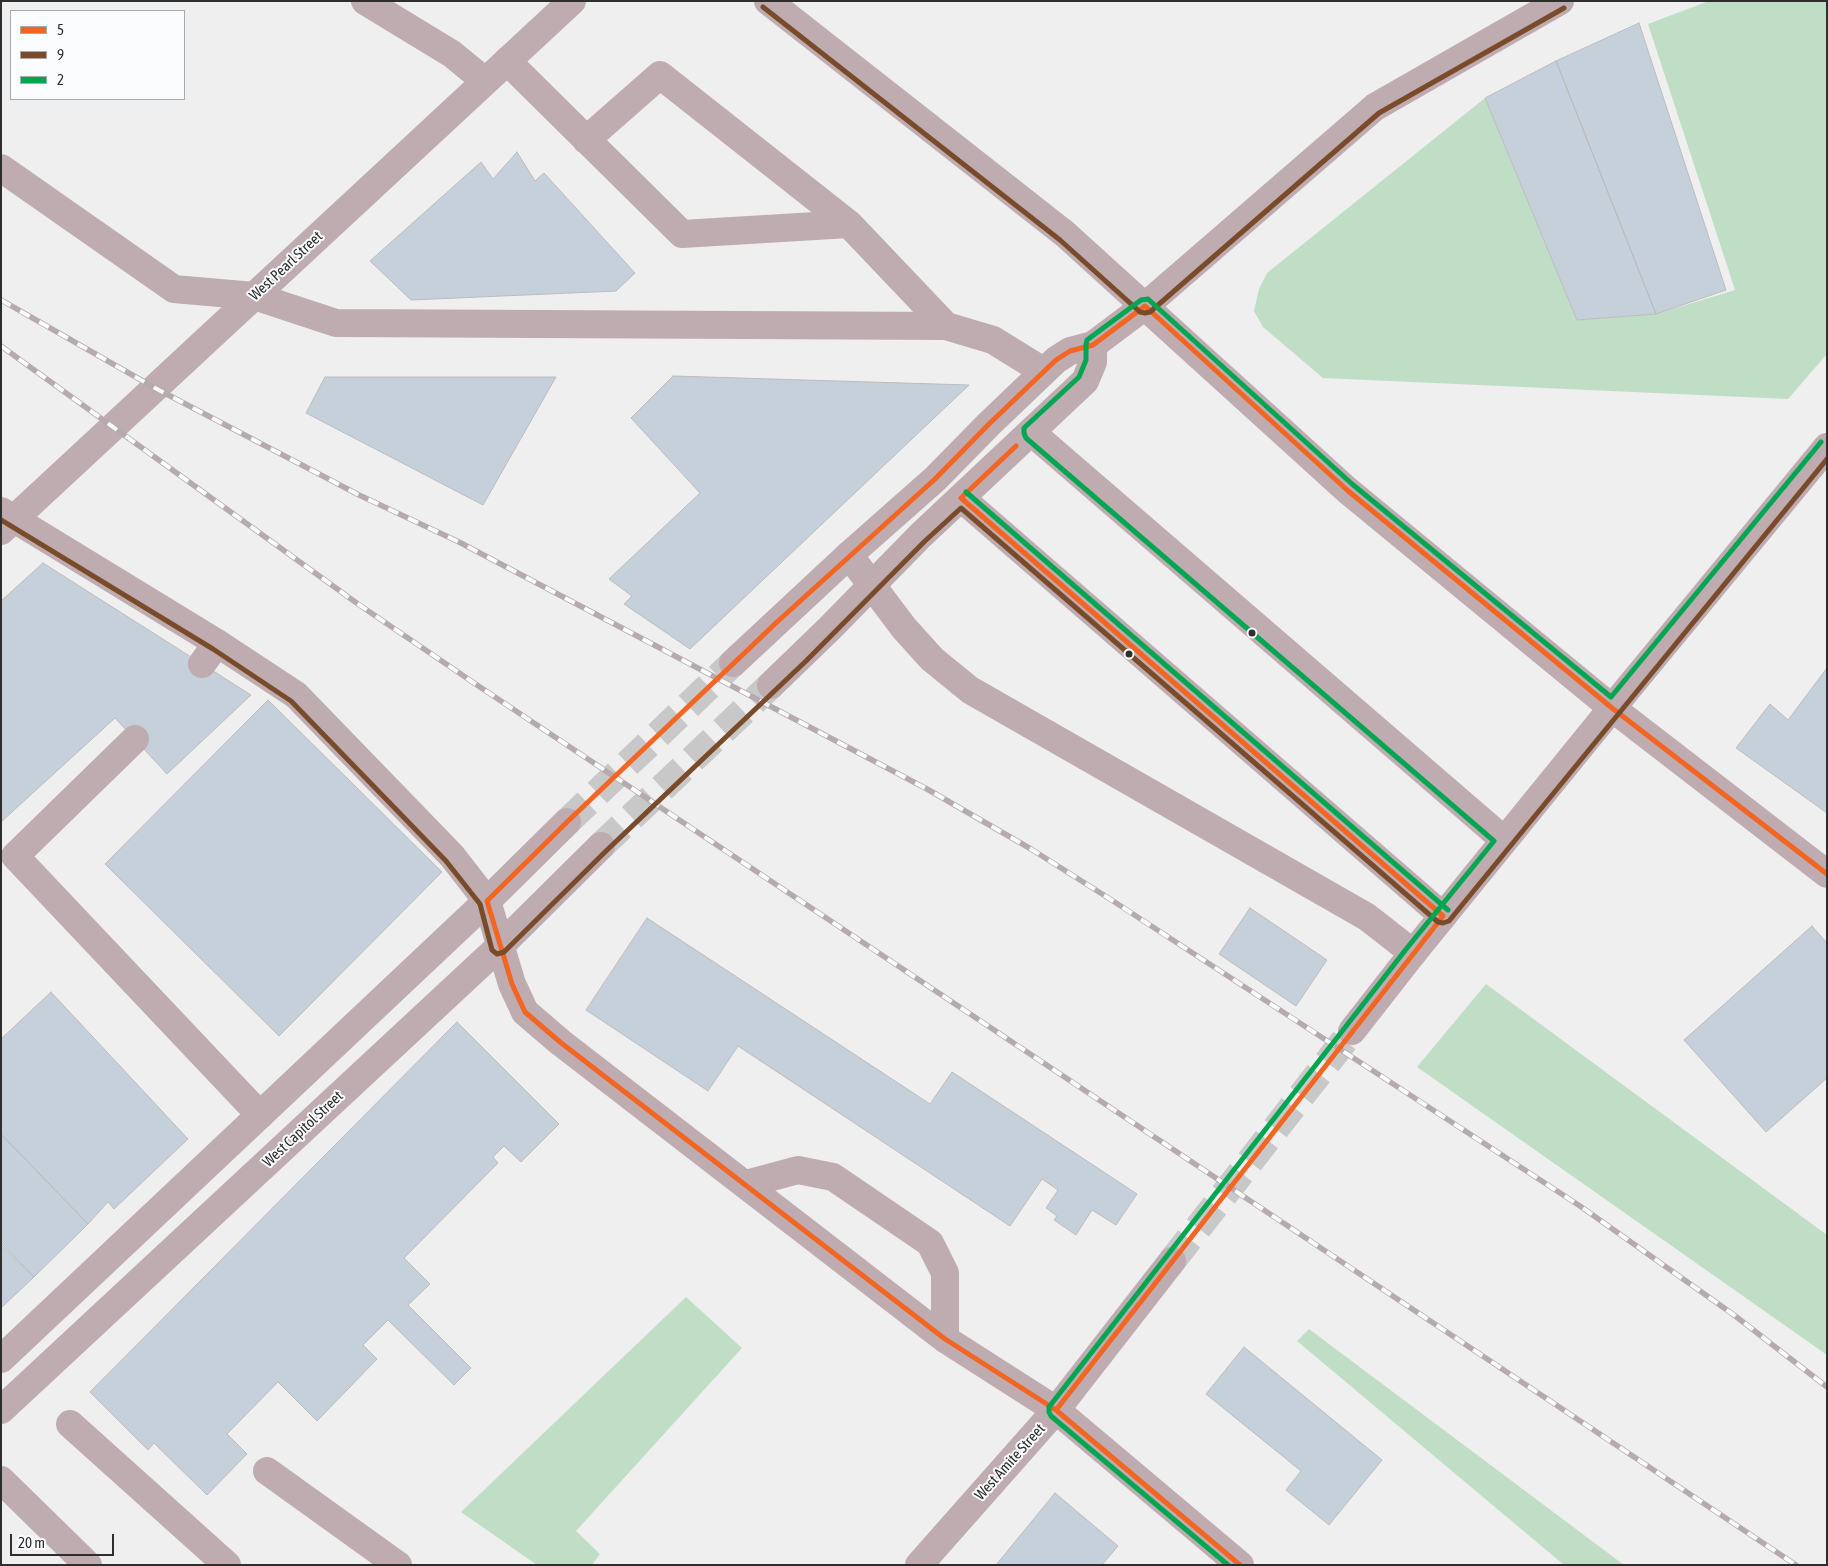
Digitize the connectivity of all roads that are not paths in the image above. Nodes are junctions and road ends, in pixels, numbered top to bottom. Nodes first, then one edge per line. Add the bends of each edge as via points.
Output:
1 (365, 1) edge
2 (572, 1) edge
3 (768, 1) edge
4 (1560, 1) edge
5 (507, 61) junction
6 (485, 81) junction
7 (586, 140) junction
8 (1, 168) edge
9 (849, 224) junction
10 (254, 296) junction
11 (1146, 306) junction
12 (946, 326) junction
13 (1093, 345) junction
14 (1044, 371) junction
15 (1031, 432) junction
16 (1827, 448) edge
17 (960, 498) junction
18 (6, 520) edge
19 (849, 555) junction
20 (872, 585) junction
21 (733, 663) tunnel mouth
22 (771, 685) tunnel mouth
23 (1612, 708) junction
24 (135, 739) dead end
25 (566, 822) tunnel mouth
26 (1504, 840) junction
27 (601, 846) tunnel mouth
28 (1827, 874) edge
29 (487, 901) junction
30 (1443, 916) junction
31 (499, 947) junction
32 (1413, 952) junction
33 (1352, 1031) tunnel mouth
34 (260, 1115) junction
35 (746, 1184) junction
36 (1172, 1261) tunnel mouth
37 (945, 1339) junction
38 (1, 1359) edge
39 (1, 1410) edge
40 (1056, 1410) junction
41 (70, 1424) dead end
42 (267, 1471) dead end
43 (1, 1480) edge
44 (88, 1565) edge
45 (227, 1565) edge
46 (398, 1565) edge
47 (919, 1565) edge
48 (1240, 1565) edge

1 - 6 street via 452,54
2 - 5 main road, West Pearl Street
3 - 11 main road via 1065,234
4 - 11 main road via 1375,107
5 - 6 main road, West Pearl Street
5 - 7 street
6 - 10 main road, West Pearl Street
7 - 9 street via 682,234
7 - 9 street via 660,75
8 - 10 street via 174,289
9 - 12 street
10 - 12 street via 336,322
10 - 18 main road, West Pearl Street
11 - 13 main road
11 - 23 main road via 1347,490
12 - 14 street via 993,340
13 - 14 main road via 1070,351
13 - 15 main road via 1093,362 1085,381
14 - 19 main road via 935,479
15 - 17 main road
15 - 26 street
16 - 23 main road
17 - 20 main road
17 - 30 street
18 - 29 street via 210,654 296,695 452,856
19 - 20 street
19 - 21 main road
20 - 22 main road
20 - 32 street via 932,659 970,690 1367,917
23 - 26 main road
23 - 28 main road
24 - 34 street via 15,856
25 - 29 main road
26 - 30 main road
27 - 31 main road, West Capitol Street
29 - 31 street
29 - 34 main road
30 - 32 main road
31 - 35 street via 525,1012
31 - 39 main road, West Capitol Street
32 - 33 main road
34 - 38 main road
35 - 37 street
35 - 37 street via 798,1170 833,1177 930,1243 945,1273
36 - 40 main road, West Amite Street
37 - 40 street
40 - 47 main road, West Amite Street
40 - 48 street
41 - 45 street
42 - 46 street
43 - 44 street

